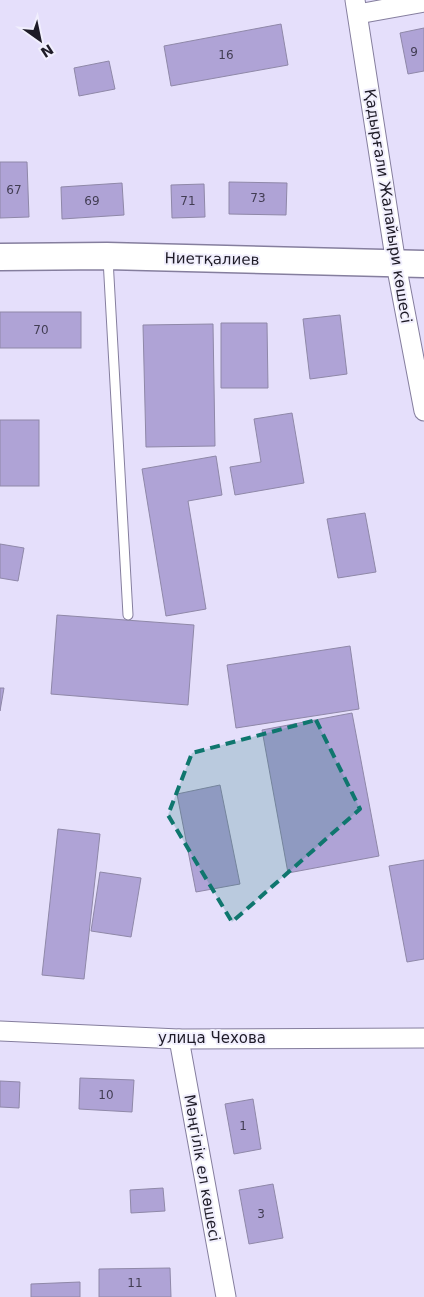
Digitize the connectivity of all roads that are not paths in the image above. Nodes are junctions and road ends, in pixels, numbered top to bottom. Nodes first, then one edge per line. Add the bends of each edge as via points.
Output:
1 (424, 2) edge
2 (357, 7) edge
3 (108, 256) junction
4 (0, 257) edge
5 (396, 264) junction
6 (424, 264) edge
7 (421, 384) edge
8 (424, 411) edge
9 (128, 615) dead end
10 (0, 1031) edge
11 (424, 1038) edge
12 (179, 1039) junction
13 (226, 1297) edge

1 - 2 street
2 - 5 street, Қадырғали Жалайыри көшесі
3 - 4 street, Ниетқалиев
3 - 5 street, Ниетқалиев
3 - 9 lane
5 - 6 street, Ниетқалиев
5 - 7 street, Қадырғали Жалайыри көшесі
7 - 8 street, Қадырғали Жалайыри көшесі
10 - 12 street, улица Чехова
11 - 12 street, улица Чехова
12 - 13 street, Мәңгілік ел көшесі

